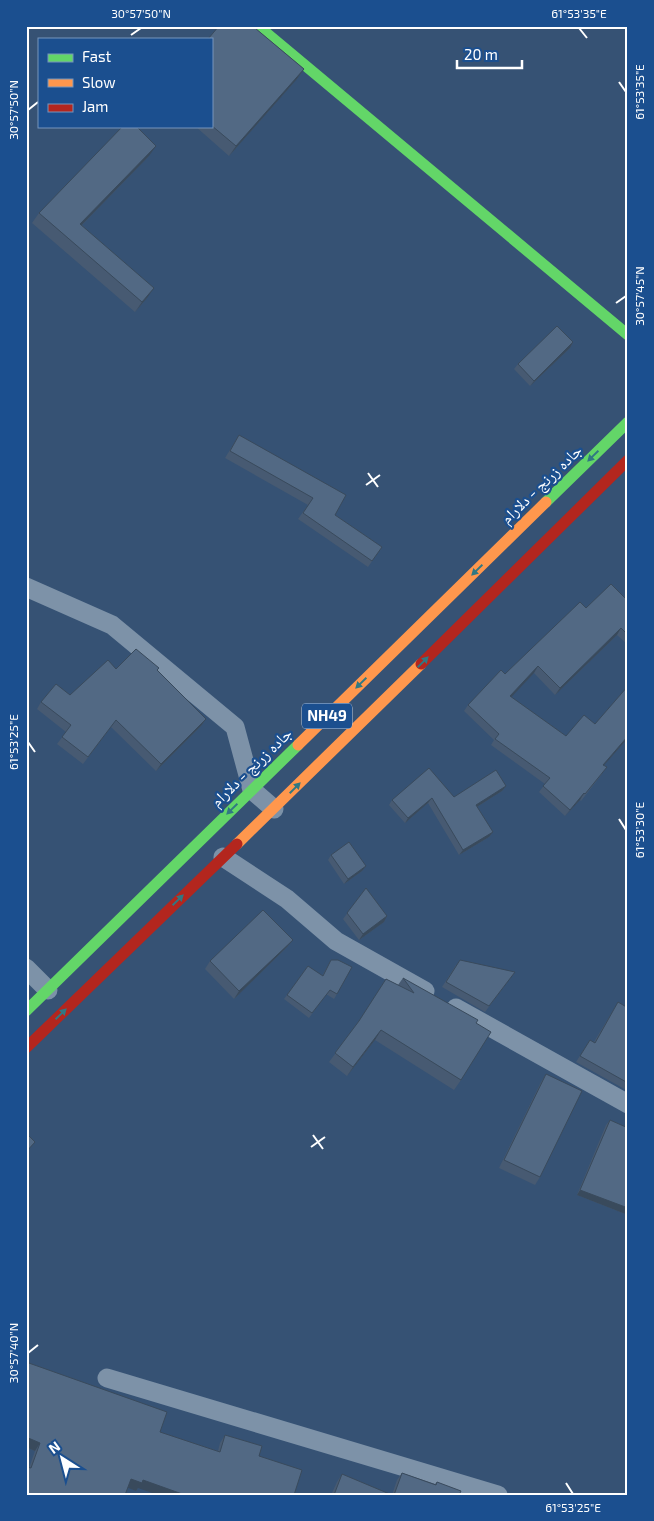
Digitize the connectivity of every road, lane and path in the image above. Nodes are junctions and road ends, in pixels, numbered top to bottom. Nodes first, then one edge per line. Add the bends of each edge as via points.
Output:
1 (258, 26) edge
2 (628, 335) edge
3 (628, 422) edge
4 (628, 460) edge
5 (26, 587) edge
6 (252, 790) junction
7 (274, 809) junction
8 (223, 857) junction
9 (26, 968) edge
10 (48, 990) junction
11 (26, 1010) edge
12 (26, 1048) edge
13 (628, 1104) edge
14 (107, 1378) dead end
15 (498, 1495) edge

1 - 2 main road
3 -> 6 main road, جاده زرنج - دلارام / NH49
7 -> 4 main road, NH49
5 - 6 street via 112,625 235,727
6 - 7 street
6 -> 10 main road, جاده زرنج - دلارام / NH49
7 - 8 main road, NH49
12 -> 8 main road, NH49
8 - 13 street via 287,899 336,941
9 - 10 street
10 - 11 main road, جاده زرنج - دلارام / NH49
14 - 15 street

